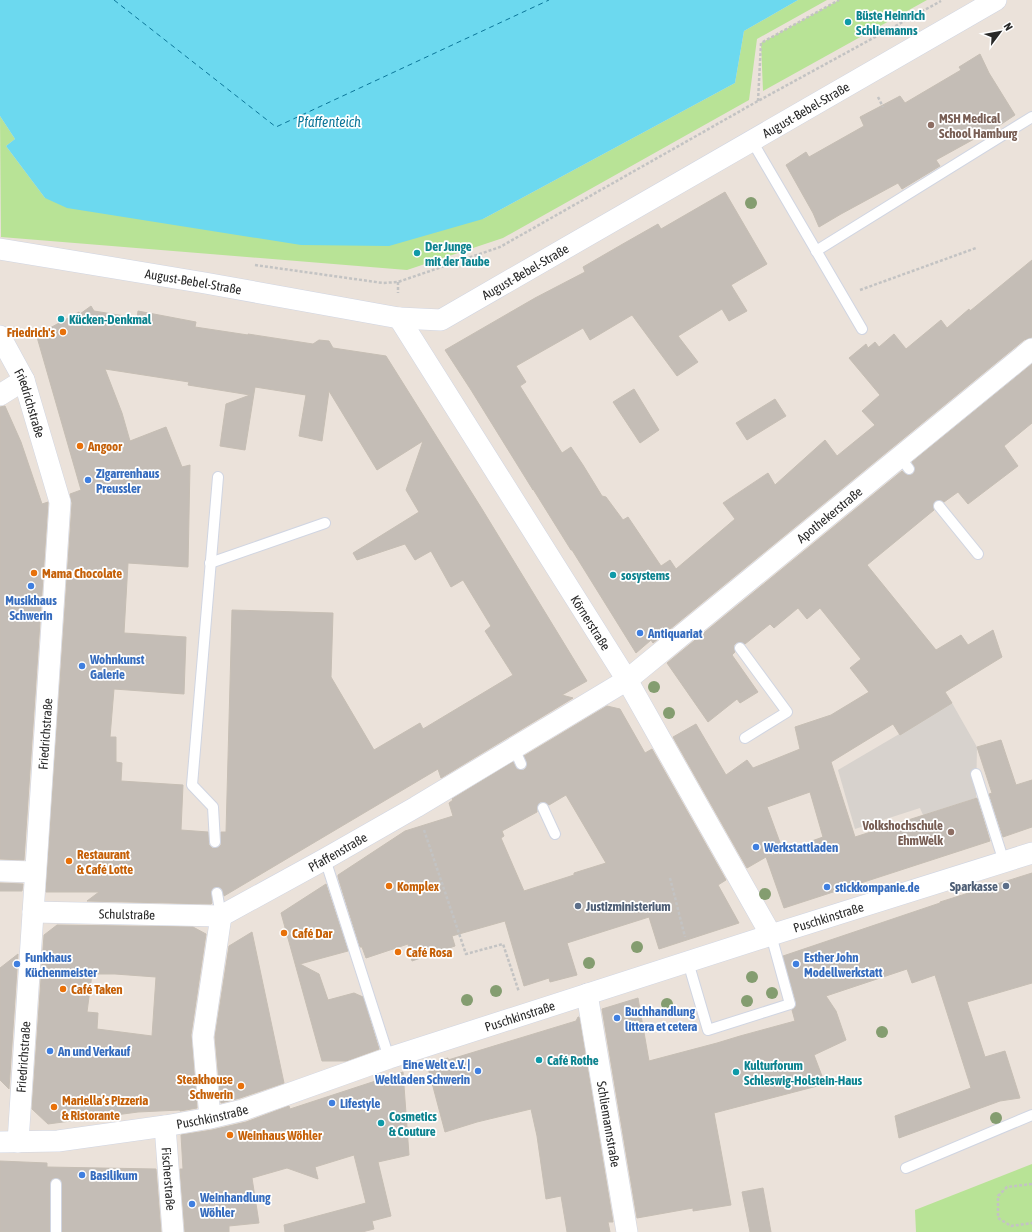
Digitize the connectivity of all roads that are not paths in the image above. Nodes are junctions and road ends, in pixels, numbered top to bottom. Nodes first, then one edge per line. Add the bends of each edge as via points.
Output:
1 (996, 0) edge
2 (1032, 117) edge
3 (752, 141) junction
4 (0, 249) edge
5 (816, 251) junction
6 (400, 318) junction
7 (862, 329) dead end
8 (0, 336) edge
9 (1032, 350) edge
10 (24, 380) junction
11 (0, 395) edge
12 (218, 477) dead end
13 (939, 506) dead end
14 (325, 523) dead end
15 (978, 554) dead end
16 (210, 564) junction
17 (740, 648) dead end
18 (627, 680) junction
19 (745, 738) dead end
20 (976, 774) dead end
21 (543, 808) dead end
22 (555, 834) dead end
23 (215, 842) dead end
24 (1032, 853) edge
25 (325, 859) junction
26 (1004, 862) junction
27 (0, 871) edge
28 (36, 872) junction
29 (217, 893) dead end
30 (33, 912) junction
31 (221, 916) junction
32 (771, 935) junction
33 (689, 961) junction
34 (587, 994) junction
35 (389, 1058) junction
36 (1032, 1115) edge
37 (210, 1118) junction
38 (165, 1126) junction
39 (9, 1142) edge
40 (906, 1168) dead end
41 (56, 1184) dead end
42 (56, 1232) edge
43 (174, 1232) edge
44 (626, 1232) edge

1 - 3 street, August-Bebel-Straße
2 - 5 lane
3 - 5 lane
3 - 6 street, August-Bebel-Straße via 441,320
4 - 6 street, August-Bebel-Straße
5 - 7 lane
6 - 18 street, Körnerstraße
8 - 10 street, Friedrichstraße
9 - 18 street, Apothekerstraße via 905,463 716,616
10 - 11 street
10 - 28 street, Friedrichstraße via 60,502
12 - 16 lane
13 - 15 lane
14 - 16 lane
16 - 23 lane via 192,785 213,807
17 - 19 lane via 787,712
18 - 25 street, Pfaffenstraße via 518,756 416,806
18 - 32 street, Körnerstraße
20 - 26 lane
21 - 22 lane
24 - 26 street, Puschkinstraße
25 - 31 street, Pfaffenstraße
25 - 35 lane
26 - 32 street, Puschkinstraße
27 - 28 street
28 - 30 street, Friedrichstraße
29 - 31 lane
30 - 31 street, Schulstraße
30 - 39 street, Friedrichstraße
31 - 37 street via 203,1037
32 - 33 street, Puschkinstraße
32 - 33 lane via 790,1004 708,1030
33 - 34 street, Puschkinstraße
34 - 35 street, Puschkinstraße
34 - 44 street, Schliemannstraße
35 - 37 street, Puschkinstraße via 243,1110
36 - 40 lane
37 - 38 street, Puschkinstraße
38 - 39 street, Puschkinstraße via 58,1141
38 - 43 street, Fischerstraße
41 - 42 lane

